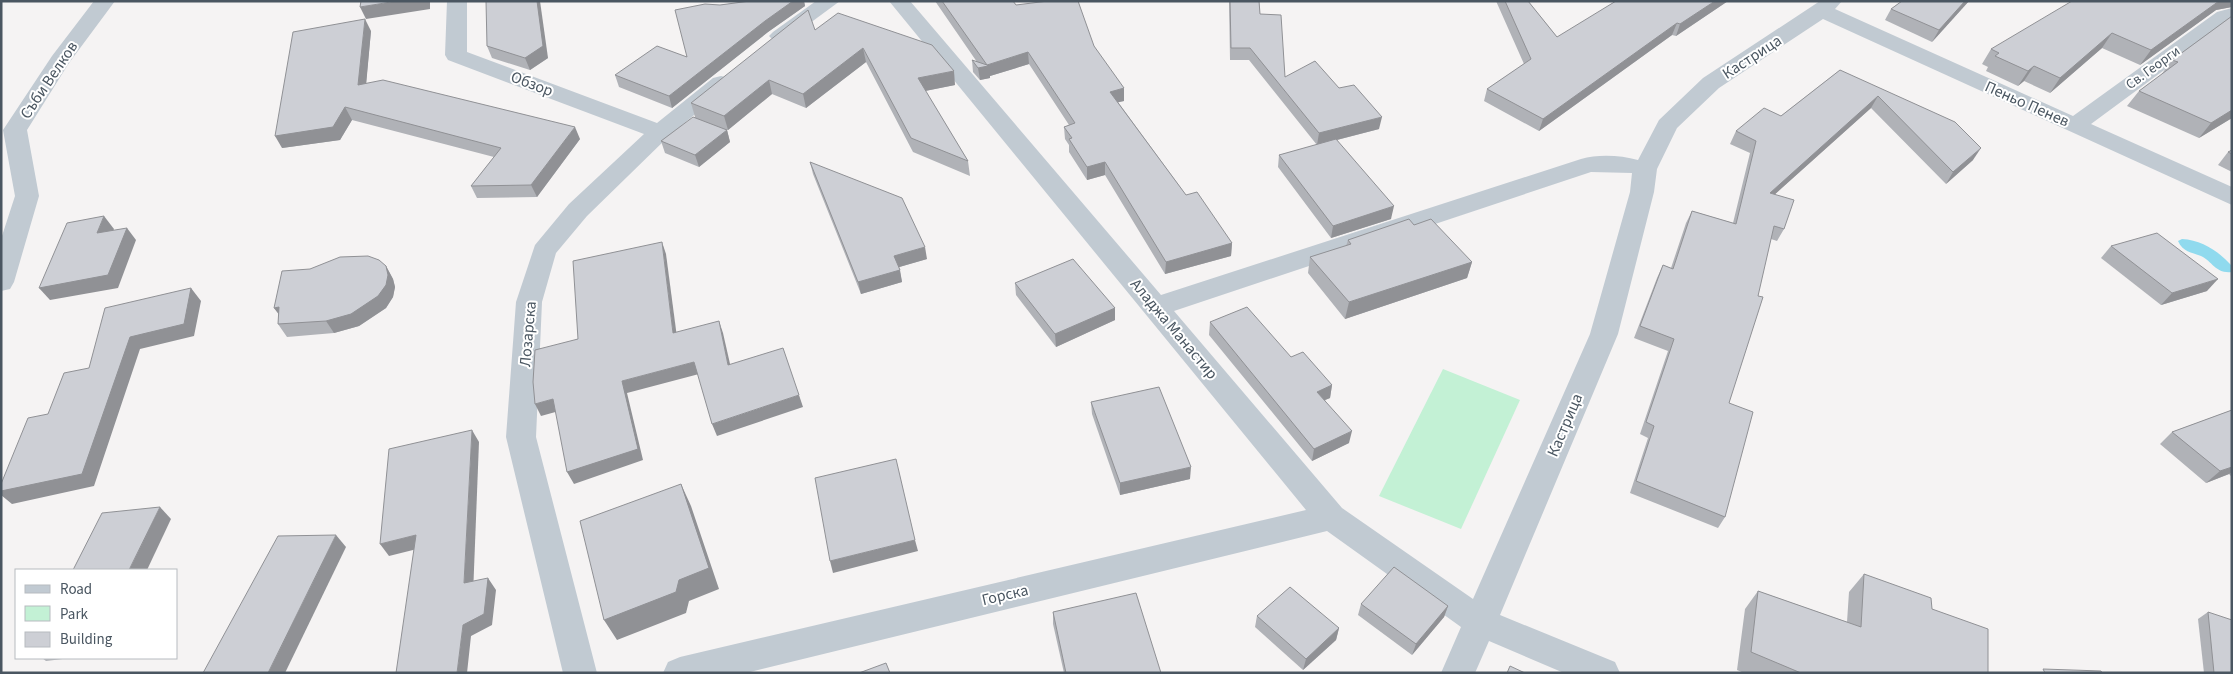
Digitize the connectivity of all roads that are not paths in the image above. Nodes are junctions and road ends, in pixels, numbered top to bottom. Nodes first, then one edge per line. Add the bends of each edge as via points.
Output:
1 (105, 1) edge
2 (457, 1) edge
3 (830, 1) edge
4 (899, 1) edge
5 (1827, 6) edge
6 (2232, 14) edge
7 (760, 51) edge
8 (737, 70) edge
9 (2075, 125) junction
10 (660, 132) junction
11 (1644, 169) junction
12 (2232, 197) edge
13 (1, 282) edge
14 (1155, 307) junction
15 (1331, 516) junction
16 (1480, 622) junction
17 (580, 673) edge
18 (680, 673) edge
19 (1458, 673) edge
20 (1603, 673) edge

1 - 13 street, Съби Велков via 60,61 15,130 27,196
2 - 10 street, Обзор via 456,55
3 - 7 street
4 - 14 street, Аладжа Манастир
5 - 9 street, Пеньо Пенев
5 - 11 street, Кастрица via 1711,83 1667,125
6 - 9 street, Св. Георги via 2224,16
8 - 10 street, Лозарска
9 - 12 street, Пеньо Пенев
10 - 17 street, Лозарска via 578,210 544,251 529,302 521,437
11 - 14 street via 1625,164 1589,164
11 - 16 street, Кастрица via 1642,192 1604,334
14 - 15 street, Аладжа Манастир
15 - 16 street, Аладжа Манастир
15 - 18 street, Горска
16 - 19 street, Кастрица
16 - 20 street, Аладжа Манастир

